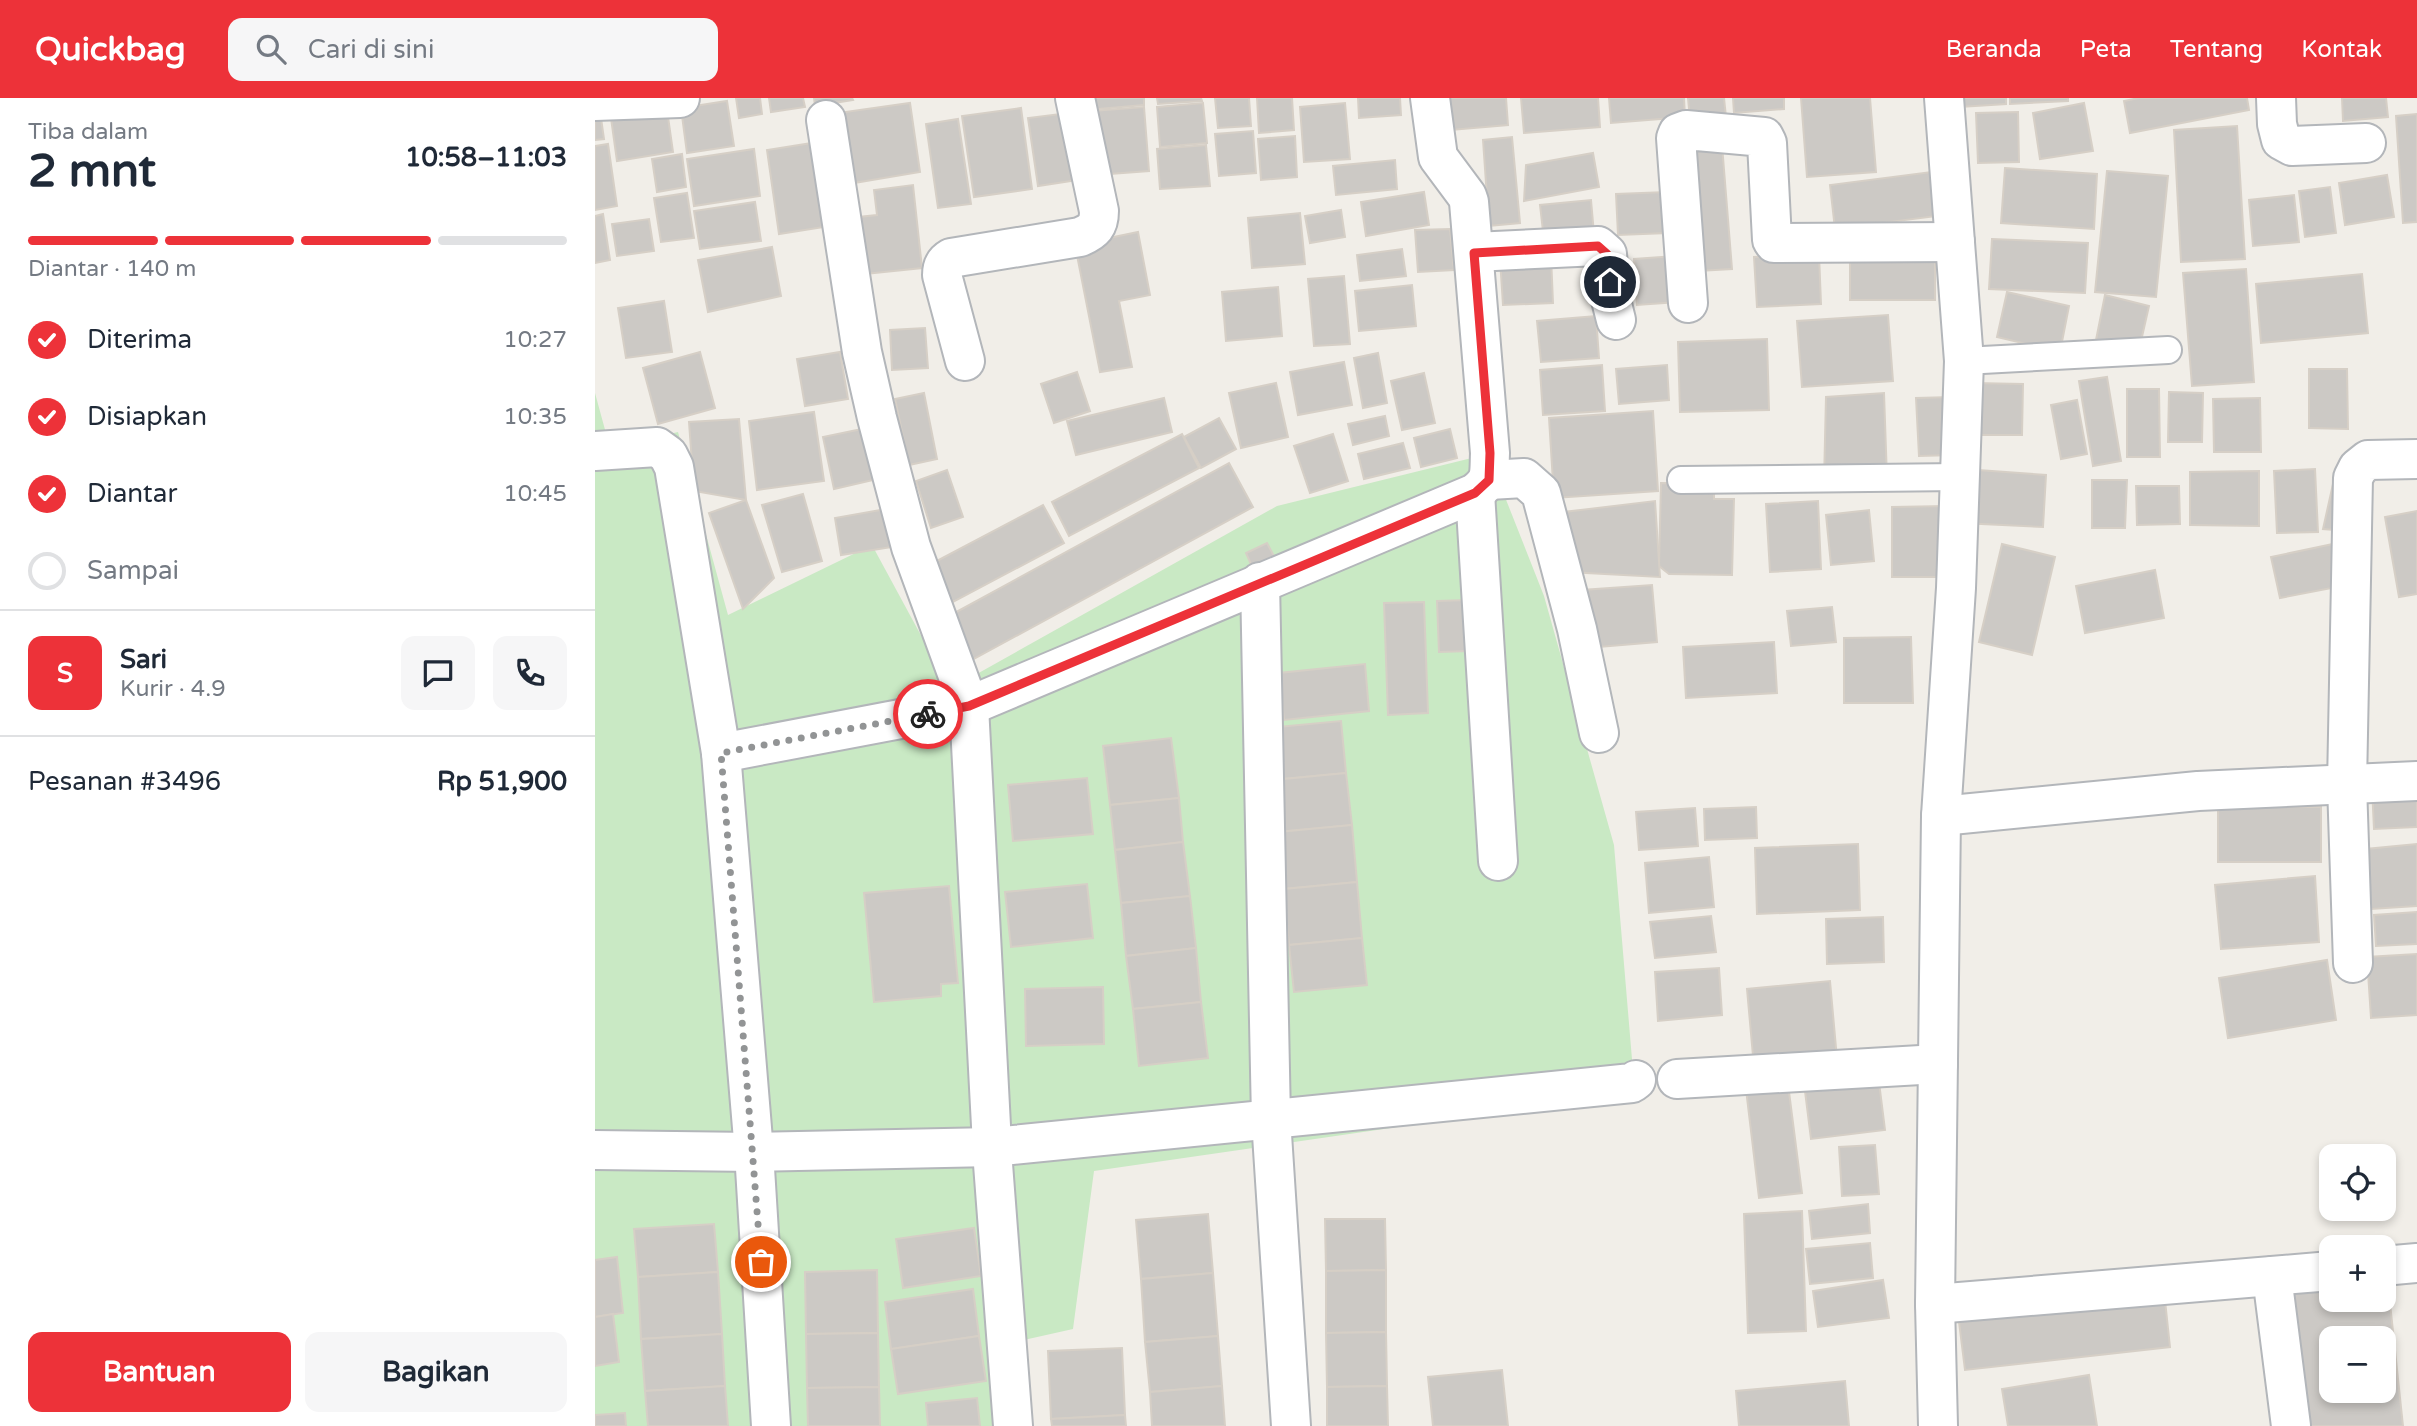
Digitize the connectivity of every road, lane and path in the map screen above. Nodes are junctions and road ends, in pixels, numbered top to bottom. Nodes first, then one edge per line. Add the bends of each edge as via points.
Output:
1 (680, 98) edge
2 (1075, 98) edge
3 (1430, 98) edge
4 (1944, 98) edge
5 (2276, 98) edge
6 (595, 100) edge
7 (826, 120) dead end
8 (2366, 143) dead end
9 (1955, 242) junction
10 (1474, 253) junction
11 (1688, 303) dead end
12 (1616, 320) dead end
13 (2168, 350) dead end
14 (1965, 361) junction
15 (965, 362) dead end
16 (595, 451) edge
17 (2417, 458) edge
18 (1960, 477) junction
19 (1681, 480) dead end
20 (1482, 486) junction
21 (1260, 582) junction
22 (969, 706) junction
23 (1599, 733) dead end
24 (721, 753) junction
25 (2417, 781) edge
26 (2347, 785) junction
27 (1941, 816) junction
28 (1498, 861) dead end
29 (2353, 963) dead end
30 (1938, 1065) junction
31 (1677, 1079) dead end
32 (1636, 1080) dead end
33 (1271, 1119) junction
34 (993, 1147) junction
35 (595, 1150) edge
36 (754, 1152) junction
37 (2417, 1263) edge
38 (2396, 1265) edge
39 (2319, 1271) edge
40 (2272, 1276) junction
41 (1935, 1304) junction
42 (771, 1426) edge
43 (1013, 1426) edge
44 (1291, 1426) edge
45 (1938, 1426) edge
46 (2291, 1426) edge

1 - 6 street
2 - 15 street via 1099,223 1080,236 946,261 942,275
3 - 10 street via 1438,157 1467,195
4 - 9 street
5 - 8 street via 2280,141 2292,146
7 - 22 street via 862,352 877,418 911,547
9 - 11 street via 1774,243 1764,137 1686,130 1676,138
9 - 14 street
10 - 12 street via 1598,246 1607,254
10 - 20 street via 1490,453
13 - 14 lane
14 - 18 street
16 - 24 street via 656,447 668,455 674,467
17 - 26 street via 2368,460 2353,478
18 - 19 lane
18 - 27 street
20 - 21 street
20 - 23 street via 1524,478 1541,493
20 - 28 street
21 - 22 street
21 - 33 street
22 - 24 street
22 - 34 street
24 - 36 street
25 - 26 street
26 - 27 street via 2198,791
26 - 29 street
27 - 30 street
30 - 31 street
30 - 41 street
32 - 33 street
33 - 34 street
33 - 44 street
34 - 36 street
34 - 43 street
35 - 36 street
36 - 42 street
37 - 38 street
39 - 40 street
40 - 41 street
40 - 46 street
41 - 45 street

